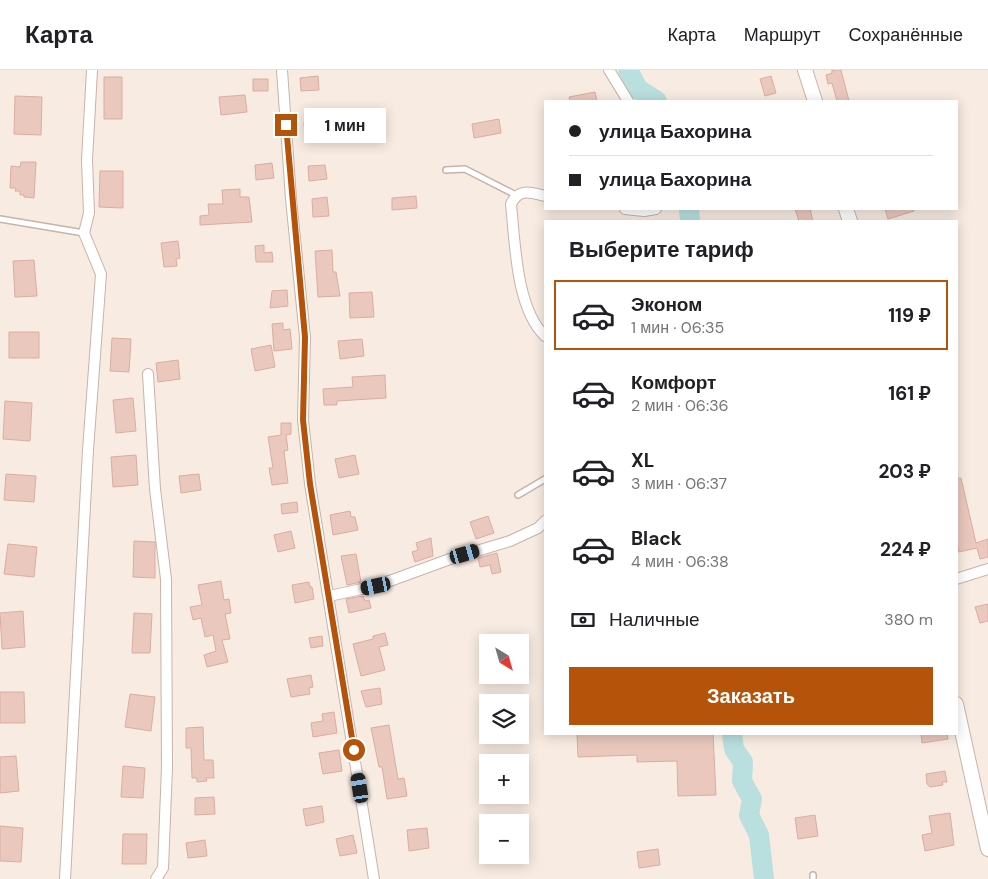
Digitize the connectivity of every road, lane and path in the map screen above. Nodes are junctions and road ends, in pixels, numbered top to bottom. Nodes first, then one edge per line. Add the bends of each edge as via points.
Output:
1 (92, 70) edge
2 (282, 70) edge
3 (609, 70) edge
4 (805, 70) edge
5 (627, 100) edge
6 (815, 100) edge
7 (446, 170) dead end
8 (516, 195) junction
9 (544, 196) edge
10 (634, 210) edge
11 (650, 210) edge
12 (0, 218) edge
13 (84, 233) junction
14 (544, 334) edge
15 (148, 374) dead end
16 (544, 479) edge
17 (518, 495) dead end
18 (544, 521) edge
19 (988, 569) edge
20 (958, 578) edge
21 (329, 596) junction
22 (958, 713) edge
23 (988, 848) edge
24 (65, 879) edge
25 (156, 879) edge
26 (374, 879) edge

1 - 13 street via 89,213
2 - 21 street via 305,337 303,420
3 - 5 street
4 - 6 street
7 - 8 lane via 465,169
8 - 9 street via 524,192
8 - 14 street via 511,204 518,273 526,303
10 - 11 street
12 - 13 lane
13 - 24 street via 102,274 88,450
15 - 25 street via 155,489 166,579 168,648 163,868
16 - 17 lane
18 - 21 street via 538,528 510,541 376,586
19 - 20 street
21 - 26 street
22 - 23 street

